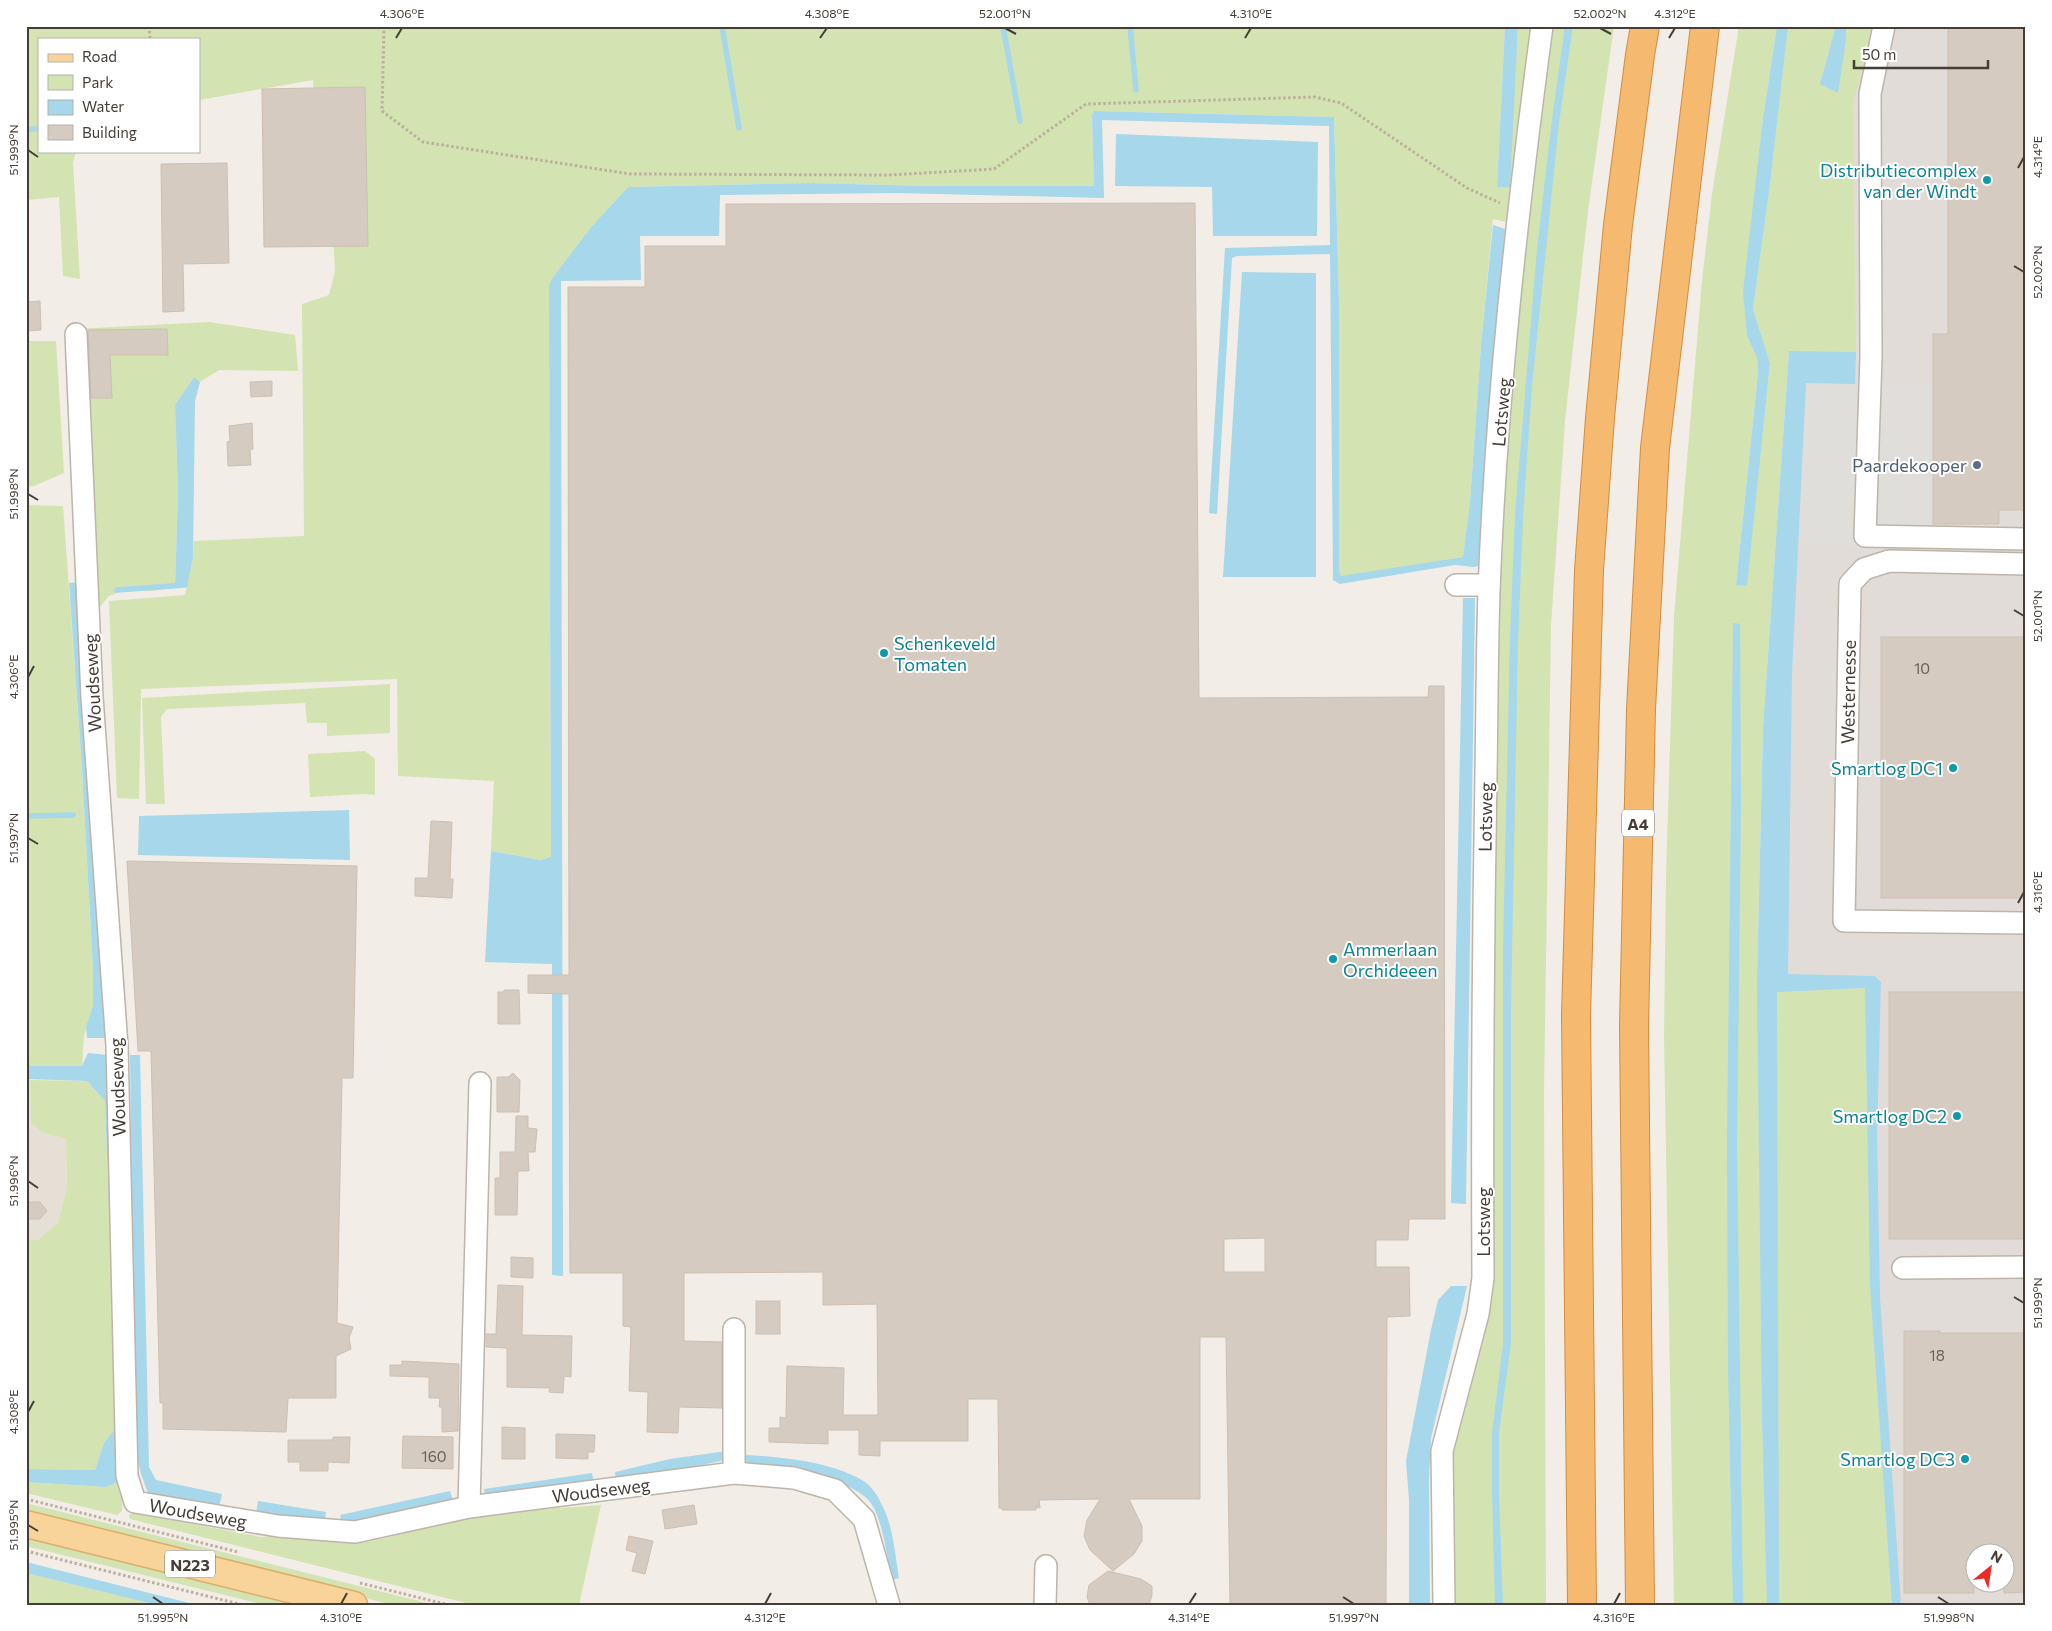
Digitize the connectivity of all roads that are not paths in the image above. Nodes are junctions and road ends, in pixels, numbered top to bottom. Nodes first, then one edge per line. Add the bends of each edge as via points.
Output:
1 (1542, 26) edge
2 (1638, 26) edge
3 (1645, 26) edge
4 (1884, 26) edge
5 (1705, 32) edge
6 (1640, 54) junction
7 (76, 334) dead end
8 (2026, 539) edge
9 (2026, 564) edge
10 (1456, 585) dead end
11 (1489, 585) junction
12 (2026, 923) edge
13 (480, 1084) dead end
14 (2026, 1267) edge
15 (1903, 1268) dead end
16 (734, 1329) dead end
17 (734, 1473) junction
18 (468, 1507) junction
19 (26, 1524) edge
20 (1046, 1566) dead end
21 (354, 1605) edge
22 (889, 1605) edge
23 (1045, 1605) edge
24 (1444, 1605) edge
25 (1582, 1605) edge
26 (1640, 1605) edge

1 - 11 street, Lotsweg via 1519,211 1497,447
2 - 6 highway
3 - 6 highway
4 - 8 street via 1870,94 1871,356 1865,536
5 - 26 highway, A4 via 1655,448 1641,709 1634,1026
6 - 25 highway via 1617,234 1589,570 1576,1015
7 - 18 street, Woudseweg via 92,697 116,1046 127,1476 135,1502 278,1526 355,1532
9 - 12 street, Westernesse via 1889,561 1864,569 1850,584 1844,921
10 - 11 street
11 - 24 street, Lotsweg via 1481,1027 1483,1278 1478,1314 1442,1451
13 - 18 street
14 - 15 street
16 - 17 street
17 - 18 street, Woudseweg
17 - 22 street, Woudseweg via 794,1478 835,1490 864,1518
19 - 21 main road, N223
20 - 23 street

